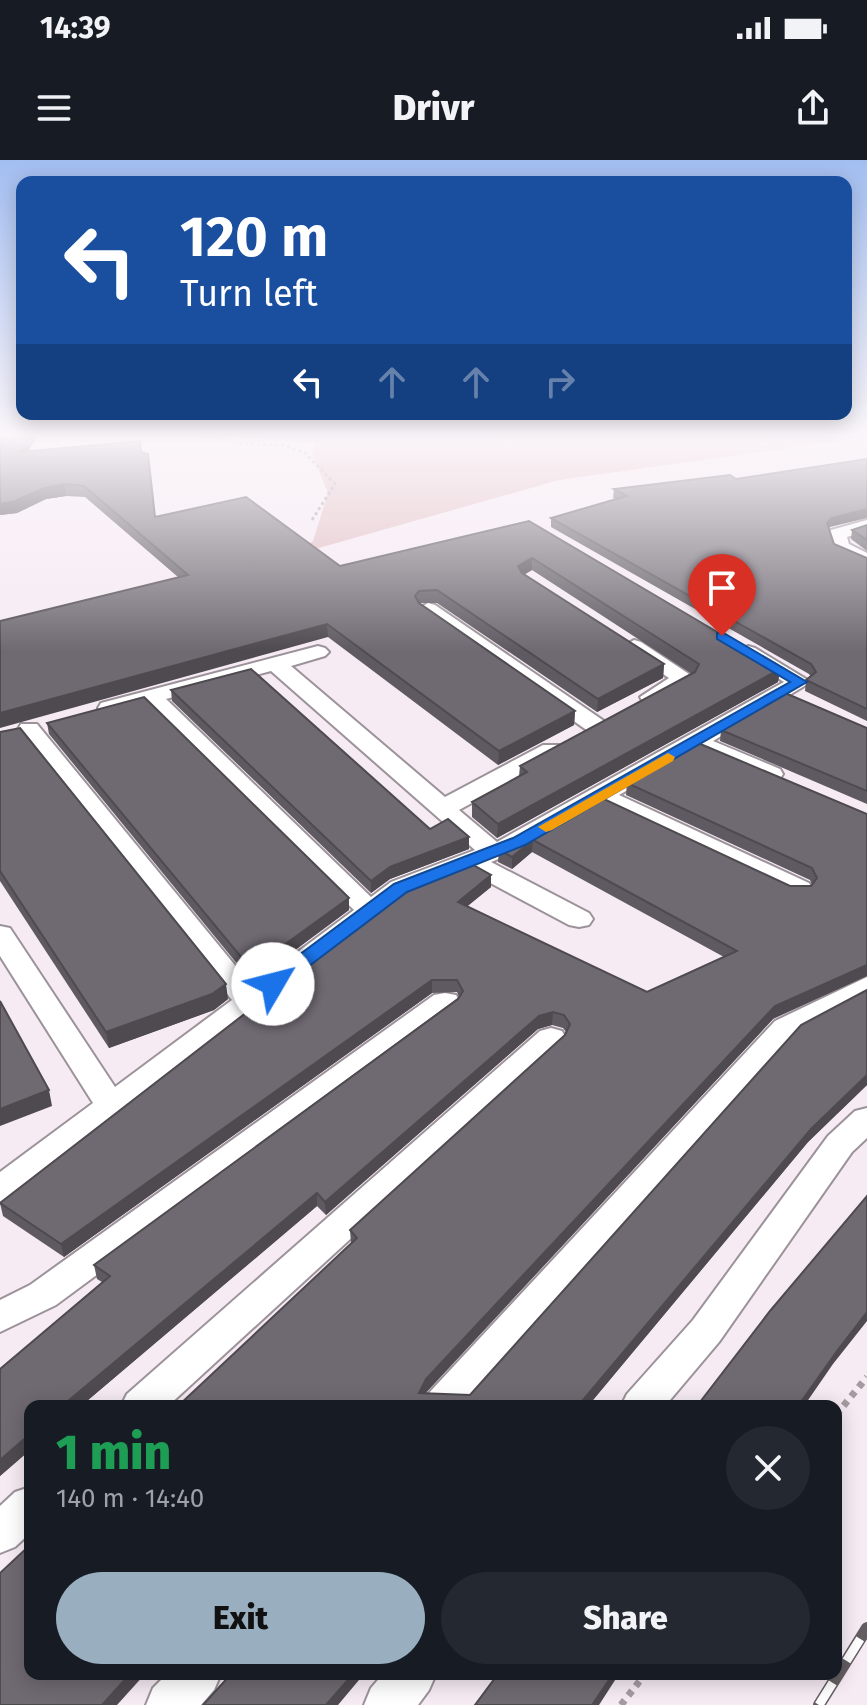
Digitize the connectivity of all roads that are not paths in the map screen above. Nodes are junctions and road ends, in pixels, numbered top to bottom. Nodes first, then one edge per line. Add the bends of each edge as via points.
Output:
1 (867, 525) edge
2 (867, 560) edge
3 (428, 609) edge
4 (620, 637) edge
5 (731, 642) edge
6 (318, 652) dead end
7 (275, 663) junction
8 (782, 692) junction
9 (151, 697) junction
10 (810, 705) edge
11 (90, 713) edge
12 (60, 721) edge
13 (596, 726) junction
14 (695, 742) junction
15 (795, 785) edge
16 (600, 796) junction
17 (442, 809) junction
18 (481, 857) junction
19 (799, 889) edge
20 (370, 911) junction
21 (579, 919) dead end
22 (0, 934) edge
23 (867, 986) edge
24 (249, 1002) junction
25 (445, 1002) dead end
26 (551, 1038) dead end
27 (111, 1106) junction
28 (867, 1119) edge
29 (0, 1190) edge
30 (0, 1317) edge
31 (148, 1400) edge
32 (447, 1400) edge
33 (646, 1400) edge
34 (24, 1511) edge
35 (0, 1533) edge
36 (193, 1680) edge
37 (408, 1680) edge
38 (170, 1705) edge
39 (388, 1705) edge

1 - 2 lane via 837,534 841,547
3 - 13 lane
4 - 13 lane via 684,678
5 - 8 lane via 800,682
6 - 7 lane
7 - 9 lane
7 - 17 lane
8 - 10 lane
8 - 14 lane
9 - 11 lane
9 - 20 lane
12 - 24 lane via 22,731
13 - 17 lane
14 - 15 lane
14 - 16 lane
16 - 18 lane
16 - 19 lane
17 - 18 lane
18 - 20 lane via 401,888
18 - 21 lane
20 - 24 lane
22 - 27 lane
23 - 32 lane via 786,1028
24 - 27 lane
25 - 30 lane via 43,1295
26 - 31 lane
27 - 29 lane
28 - 33 lane via 840,1144 706,1331
34 - 35 lane
36 - 38 lane
37 - 39 lane

